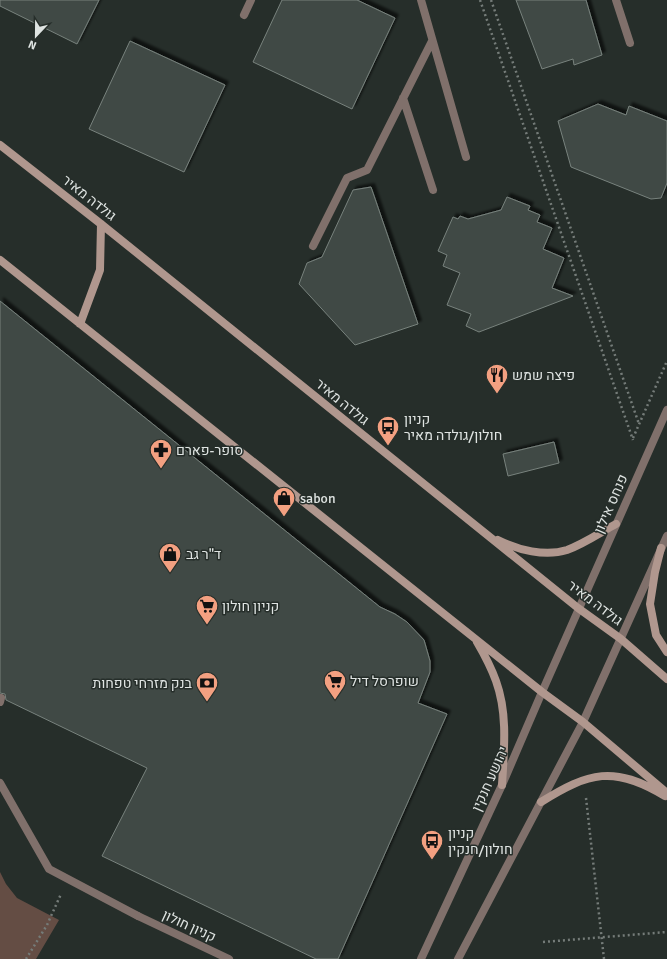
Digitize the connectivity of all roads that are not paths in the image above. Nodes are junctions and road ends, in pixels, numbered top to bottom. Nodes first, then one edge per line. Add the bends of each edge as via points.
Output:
1 (251, 0) edge
2 (420, 0) edge
3 (616, 0) edge
4 (244, 15) dead end
5 (432, 40) junction
6 (630, 44) dead end
7 (403, 98) junction
8 (0, 145) edge
9 (466, 157) dead end
10 (433, 190) dead end
11 (100, 224) junction
12 (313, 246) dead end
13 (0, 260) edge
14 (80, 324) junction
15 (667, 410) edge
16 (616, 524) junction
17 (481, 530) junction
18 (667, 536) edge
19 (661, 548) junction
20 (578, 608) junction
21 (475, 638) junction
22 (621, 639) junction
23 (667, 652) edge
24 (667, 679) edge
25 (542, 692) junction
26 (583, 722) junction
27 (0, 783) edge
28 (502, 785) junction
29 (667, 793) edge
30 (667, 798) edge
31 (541, 802) junction
32 (229, 959) edge
33 (421, 959) edge
34 (458, 959) edge

1 - 4 street
2 - 5 street
3 - 6 street
5 - 7 street
5 - 9 street
7 - 10 street
7 - 12 street via 367,170 347,178
8 - 11 main road, גולדה מאיר
11 - 14 main road via 100,270
11 - 17 main road, גולדה מאיר
13 - 14 main road
14 - 21 main road
15 - 16 street, פנחס אילון
16 - 17 main road via 568,550 554,552 529,551 509,546
16 - 20 street, פנחס אילון
17 - 20 main road, גולדה מאיר
18 - 19 street
19 - 22 street
19 - 23 main road via 650,604 656,635
20 - 22 main road, גולדה מאיר
20 - 25 street, יהושע חנקין
21 - 25 main road
21 - 28 main road via 497,682 503,709 505,735
22 - 24 main road, גולדה מאיר
22 - 26 street
25 - 26 main road
25 - 28 street, יהושע חנקין
26 - 29 main road
26 - 31 street
27 - 32 street, קניון חולון via 49,869 138,916
28 - 33 street, יהושע חנקין
30 - 31 main road via 634,780 618,776 599,776 567,786
31 - 34 street

